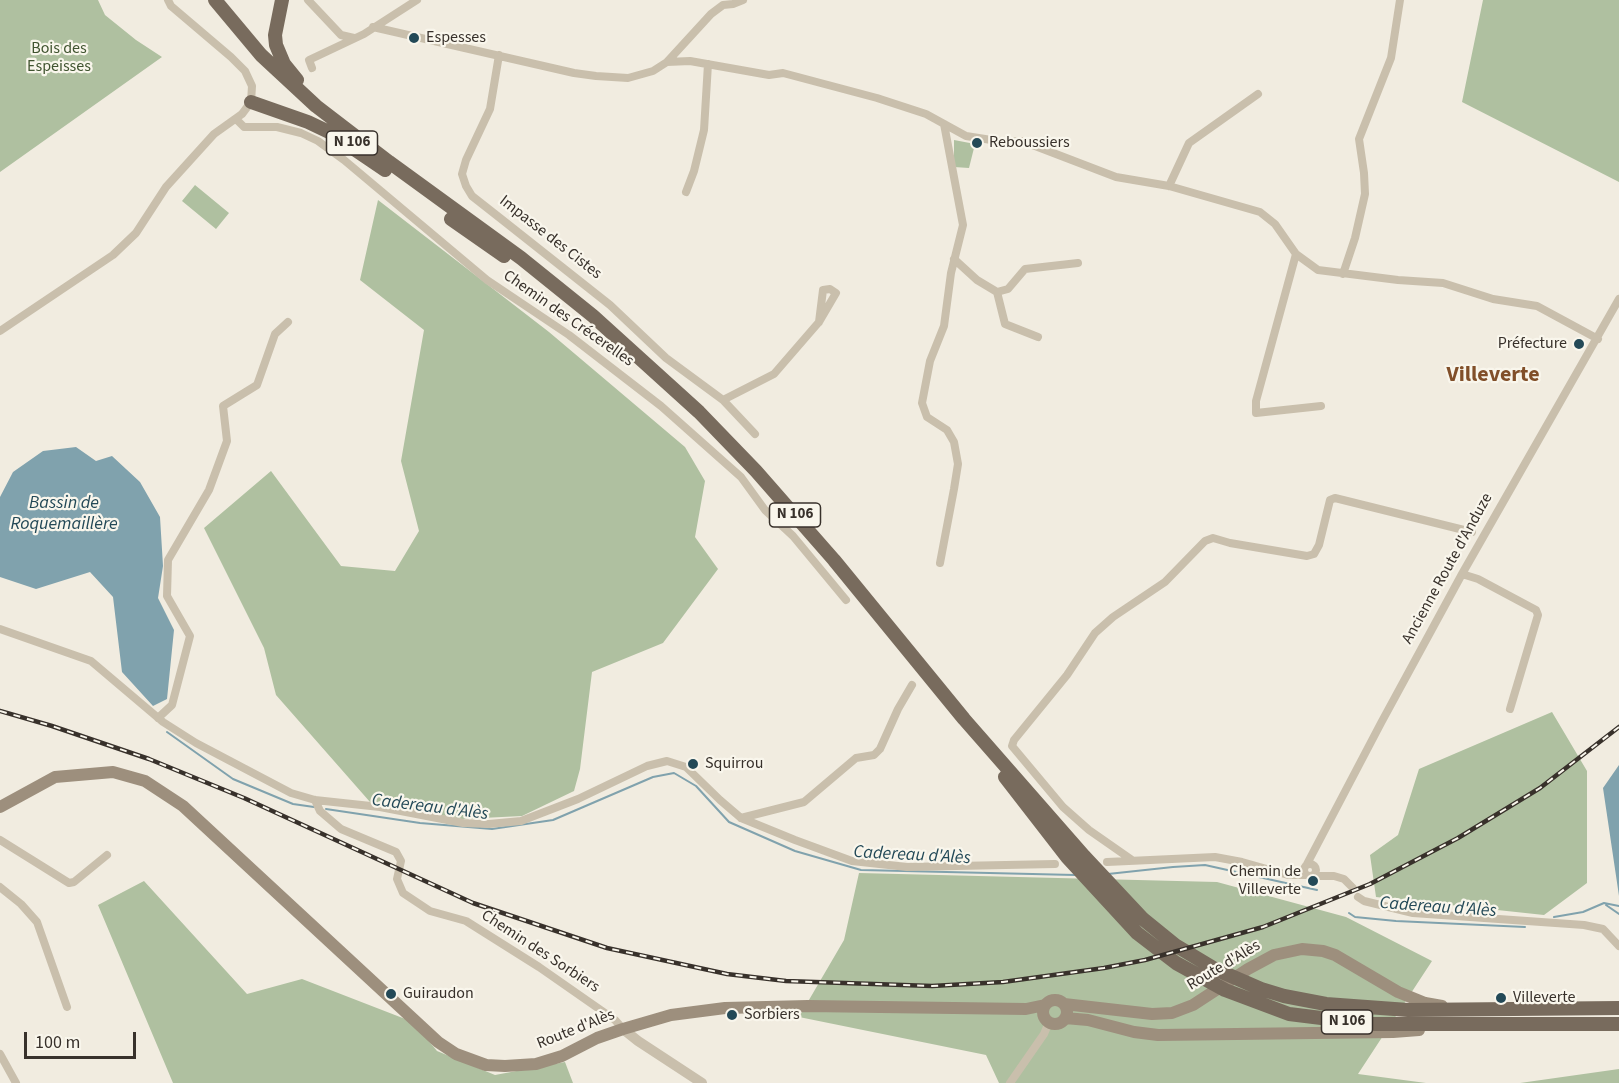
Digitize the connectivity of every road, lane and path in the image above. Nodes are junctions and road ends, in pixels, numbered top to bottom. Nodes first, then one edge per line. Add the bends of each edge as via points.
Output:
1 (168, 0) edge
2 (207, 0) edge
3 (215, 0) edge
4 (282, 0) edge
5 (308, 0) edge
6 (417, 0) edge
7 (743, 0) edge
8 (1400, 0) edge
9 (373, 27) junction
10 (354, 38) junction
11 (499, 55) junction
12 (667, 62) junction
13 (708, 64) junction
14 (312, 68) dead end
15 (1258, 94) dead end
16 (250, 102) junction
17 (236, 119) junction
18 (335, 121) junction
19 (944, 124) junction
20 (385, 170) junction
21 (1169, 186) junction
22 (686, 192) dead end
23 (1296, 254) junction
24 (954, 259) junction
25 (1078, 263) dead end
26 (1343, 274) junction
27 (997, 292) junction
28 (1619, 299) edge
29 (288, 322) dead end
30 (819, 322) dead end
31 (606, 329) junction
32 (0, 331) edge
33 (1038, 337) dead end
34 (1598, 339) junction
35 (723, 400) junction
36 (1321, 406) dead end
37 (755, 434) dead end
38 (1472, 532) dead end
39 (940, 563) dead end
40 (1462, 574) junction
41 (846, 600) dead end
42 (0, 629) edge
43 (912, 685) dead end
44 (1510, 709) dead end
45 (158, 718) junction
46 (964, 719) junction
47 (315, 800) junction
48 (0, 807) edge
49 (741, 818) junction
50 (1, 843) edge
51 (107, 855) dead end
52 (1061, 860) junction
53 (1132, 860) junction
54 (1107, 862) dead end
55 (1309, 868) junction
56 (0, 887) edge
57 (1353, 888) dead end
58 (1358, 897) dead end
59 (1619, 946) edge
60 (1064, 1004) junction
61 (67, 1007) dead end
62 (1619, 1008) edge
63 (1461, 1009) junction
64 (1046, 1014) junction
65 (1065, 1018) junction
66 (1619, 1024) edge
67 (1475, 1025) junction
68 (623, 1029) junction
69 (0, 1054) edge
70 (16, 1083) edge
71 (702, 1083) edge
72 (1010, 1083) edge

1 - 16 street via 245,71 252,86
2 - 20 main road, N 106 via 280,82
3 - 18 main road, N 106 via 261,55
4 - 18 main road via 275,35 281,58
5 - 10 street via 341,35
6 - 9 street
7 - 12 street via 723,5 711,14
8 - 26 street via 1391,58 1359,139 1365,194
9 - 10 street
9 - 11 street
10 - 14 street via 309,60
11 - 12 street via 574,73 627,78 653,71
11 - 35 street, Impasse des Cistes via 490,109 462,174 472,196 610,305 666,358
12 - 13 street
13 - 19 street via 769,75 783,73 877,98
13 - 22 street via 704,130
15 - 21 street via 1189,143
16 - 17 street
16 - 20 main road via 329,132
17 - 32 street via 214,134 166,187 136,233 113,255
17 - 41 street, Chemin des Crécerelles via 244,127 277,127 318,141 487,280 569,334 661,406 741,477 765,510 793,536
18 - 31 main road, N 106 via 521,258
19 - 21 street via 966,136 1022,141 1116,177
19 - 24 street via 963,225
20 - 31 main road, N 106
21 - 23 street via 1260,212 1275,224
23 - 26 street via 1318,270
23 - 36 street via 1256,413
24 - 27 street
24 - 39 street via 944,326 930,361 922,403 927,417 947,430 958,464
25 - 27 street via 1025,269 1008,288
26 - 34 street via 1443,283 1536,306
27 - 33 street via 1005,324
28 - 34 street, Ancienne Route d'Anduze
29 - 45 street via 275,334 257,385 223,406 227,441 209,490 168,560 167,596 190,636 172,705
30 - 35 street via 774,374
31 - 46 main road, N 106 via 673,387 749,464 834,560
34 - 40 street, Ancienne Route d'Anduze
35 - 37 street, Impasse des Cistes
38 - 53 street via 1335,498 1330,500 1314,554 1307,556 1213,538 1205,541 1165,582 1095,633 1012,746 1063,807
40 - 44 street via 1536,610 1538,615
40 - 55 street, Ancienne Route d'Anduze via 1375,734
42 - 45 street via 90,661
43 - 49 street via 874,755 856,758 804,802
45 - 47 street via 196,743 291,793
46 - 52 main road, N 106
46 - 63 main road, N 106 via 1143,919 1196,959 1284,996 1326,1004
47 - 49 street via 380,807 463,823 521,821 646,766 667,761 686,767
47 - 68 street, Chemin des Sorbiers via 320,811 341,829 396,852 401,861 397,879 403,893 430,912 466,921 539,967
48 - 68 main road, Route d'Alès via 55,777 113,772 145,781 183,806 438,1042 476,1062 505,1066 536,1064
49 - 52 street via 852,861 907,867
50 - 51 street via 69,883
52 - 67 main road, N 106 via 1176,963 1220,988 1272,1009 1310,1018 1370,1024
53 - 54 street
53 - 55 street via 1215,857 1288,874
55 - 57 street via 1344,879
56 - 61 street via 37,922
58 - 59 street via 1413,912 1584,925 1603,929
60 - 63 main road, Route d'Alès via 1172,1013 1193,1005 1274,955 1302,949 1335,955 1425,1003
60 - 64 main road via 1054,1000
60 - 65 main road
62 - 63 main road, N 106
64 - 65 main road via 1059,1023
64 - 68 main road, Route d'Alès via 1026,1009 725,1008 671,1015
64 - 72 street via 1044,1034
65 - 67 main road via 1158,1035 1393,1032
66 - 67 main road, N 106
68 - 71 street
69 - 70 street

